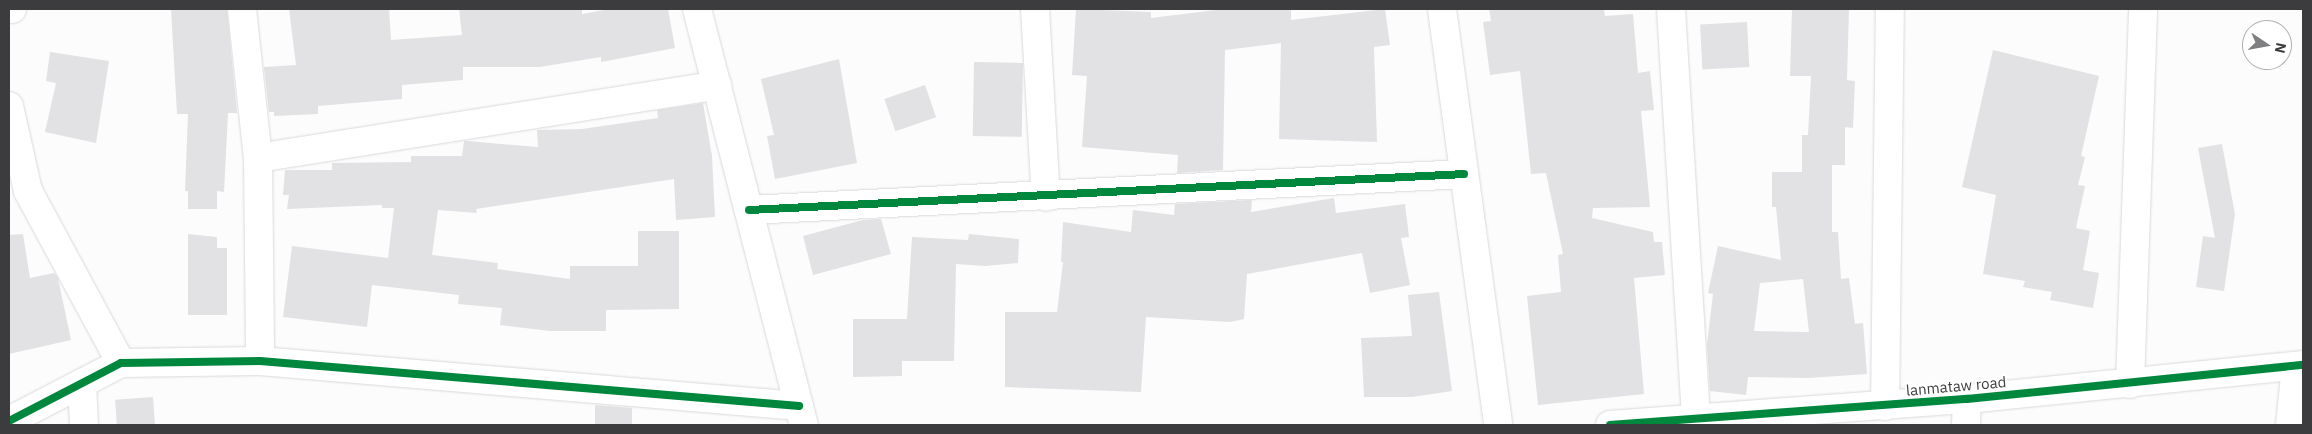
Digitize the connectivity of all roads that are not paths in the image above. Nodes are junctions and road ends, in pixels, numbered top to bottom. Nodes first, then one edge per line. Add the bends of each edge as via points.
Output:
1 (242, 9) edge
2 (697, 9) edge
3 (1035, 9) edge
4 (1442, 9) edge
5 (1671, 9) edge
6 (1890, 9) edge
7 (2143, 9) edge
8 (717, 85) junction
9 (9, 106) edge
10 (258, 158) junction
11 (1464, 174) junction
12 (1046, 197) junction
13 (749, 210) junction
14 (260, 362) junction
15 (121, 363) junction
16 (2299, 365) edge
17 (82, 383) junction
18 (2130, 384) junction
19 (1885, 406) junction
20 (1966, 412) edge
21 (801, 416) edge
22 (1696, 420) junction
23 (9, 421) edge
24 (84, 425) edge
25 (1498, 425) edge
26 (1610, 425) edge
27 (2290, 425) edge

1 - 10 street
2 - 8 street
3 - 12 street
4 - 11 street
5 - 22 street
6 - 19 street
7 - 18 street
8 - 10 street
8 - 13 street
9 - 15 street via 28,191
10 - 14 street
11 - 12 street
11 - 25 street
12 - 13 street
13 - 21 street
14 - 15 street
14 - 21 street
15 - 17 street
16 - 18 street, lanmataw road
16 - 27 street
17 - 23 street
17 - 24 street
18 - 20 street, lanmataw road
19 - 20 street, lanmataw road
19 - 22 street, lanmataw road
22 - 26 street, lanmataw road

